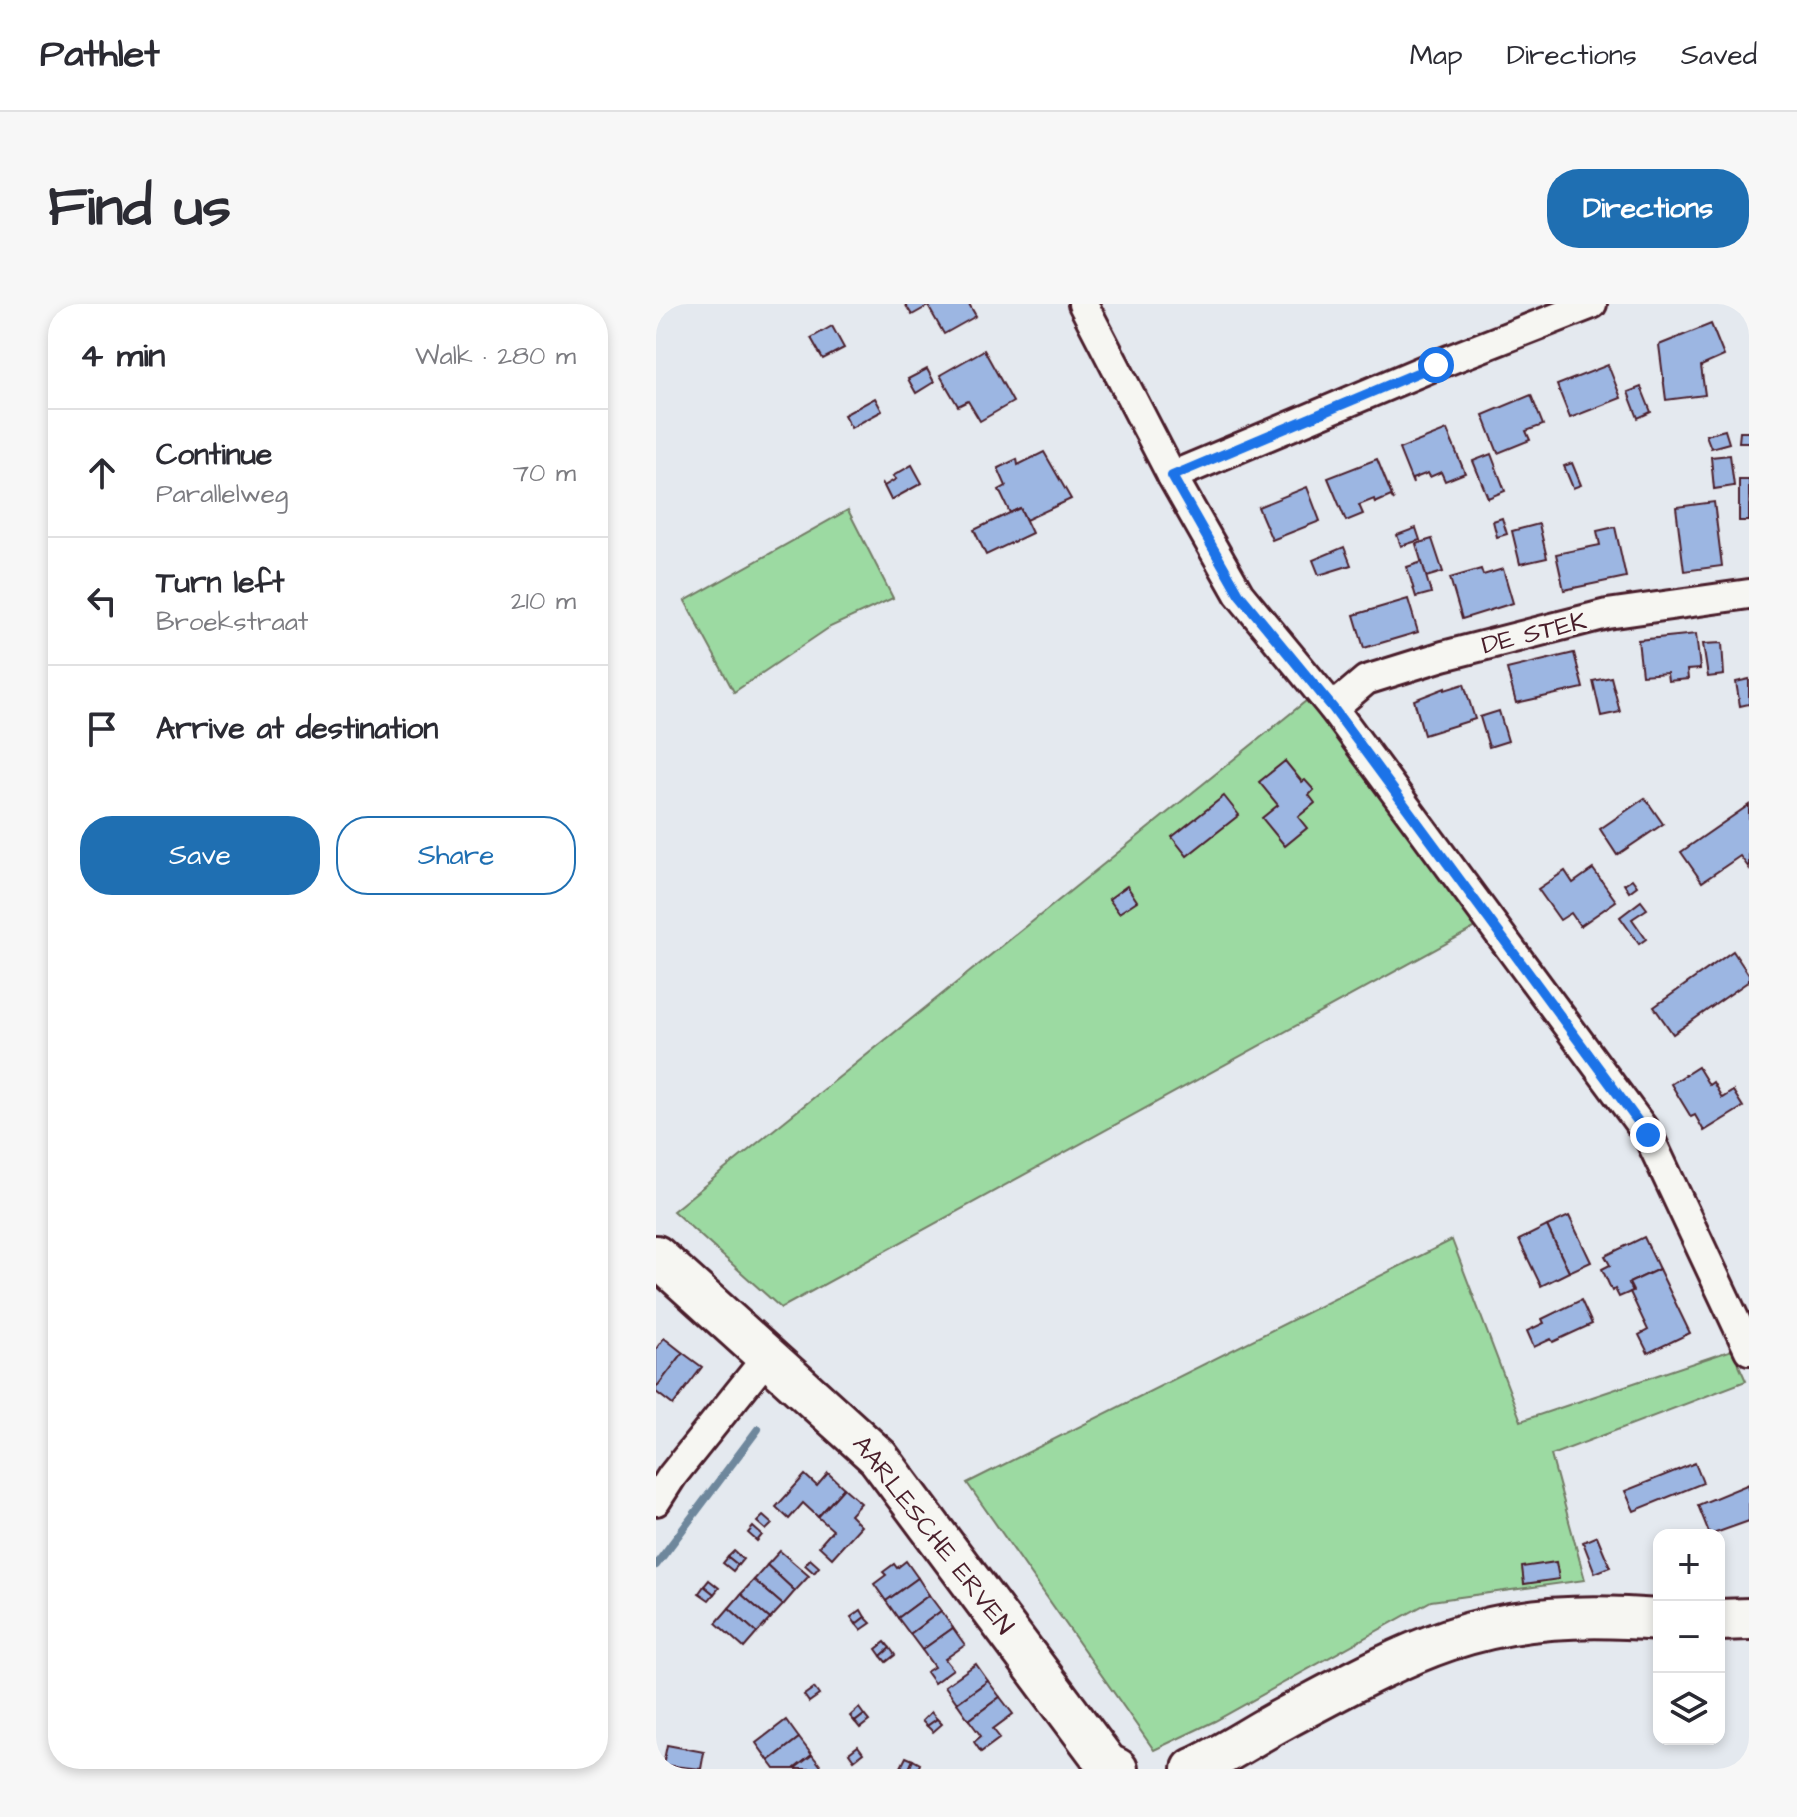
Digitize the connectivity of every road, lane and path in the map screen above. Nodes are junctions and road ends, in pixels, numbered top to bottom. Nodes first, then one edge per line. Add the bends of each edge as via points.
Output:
1 (1083, 304) edge
2 (1592, 304) edge
3 (1172, 476) junction
4 (1749, 594) edge
5 (1333, 708) junction
6 (656, 1256) edge
7 (1749, 1350) edge
8 (768, 1356) junction
9 (656, 1501) edge
10 (1749, 1619) edge
11 (1653, 1620) edge
12 (1725, 1620) edge
13 (1117, 1769) edge
14 (1193, 1769) edge

1 - 3 street
2 - 3 street
3 - 5 street via 1239,594
4 - 5 street, DE STEK via 1607,614 1443,656 1366,680
5 - 7 street via 1648,1135
6 - 8 street, AARLESCHE ERVEN
8 - 9 street
8 - 13 street, AARLESCHE ERVEN via 878,1457 1107,1764
10 - 12 street
11 - 14 street via 1595,1615 1534,1621 1448,1640

